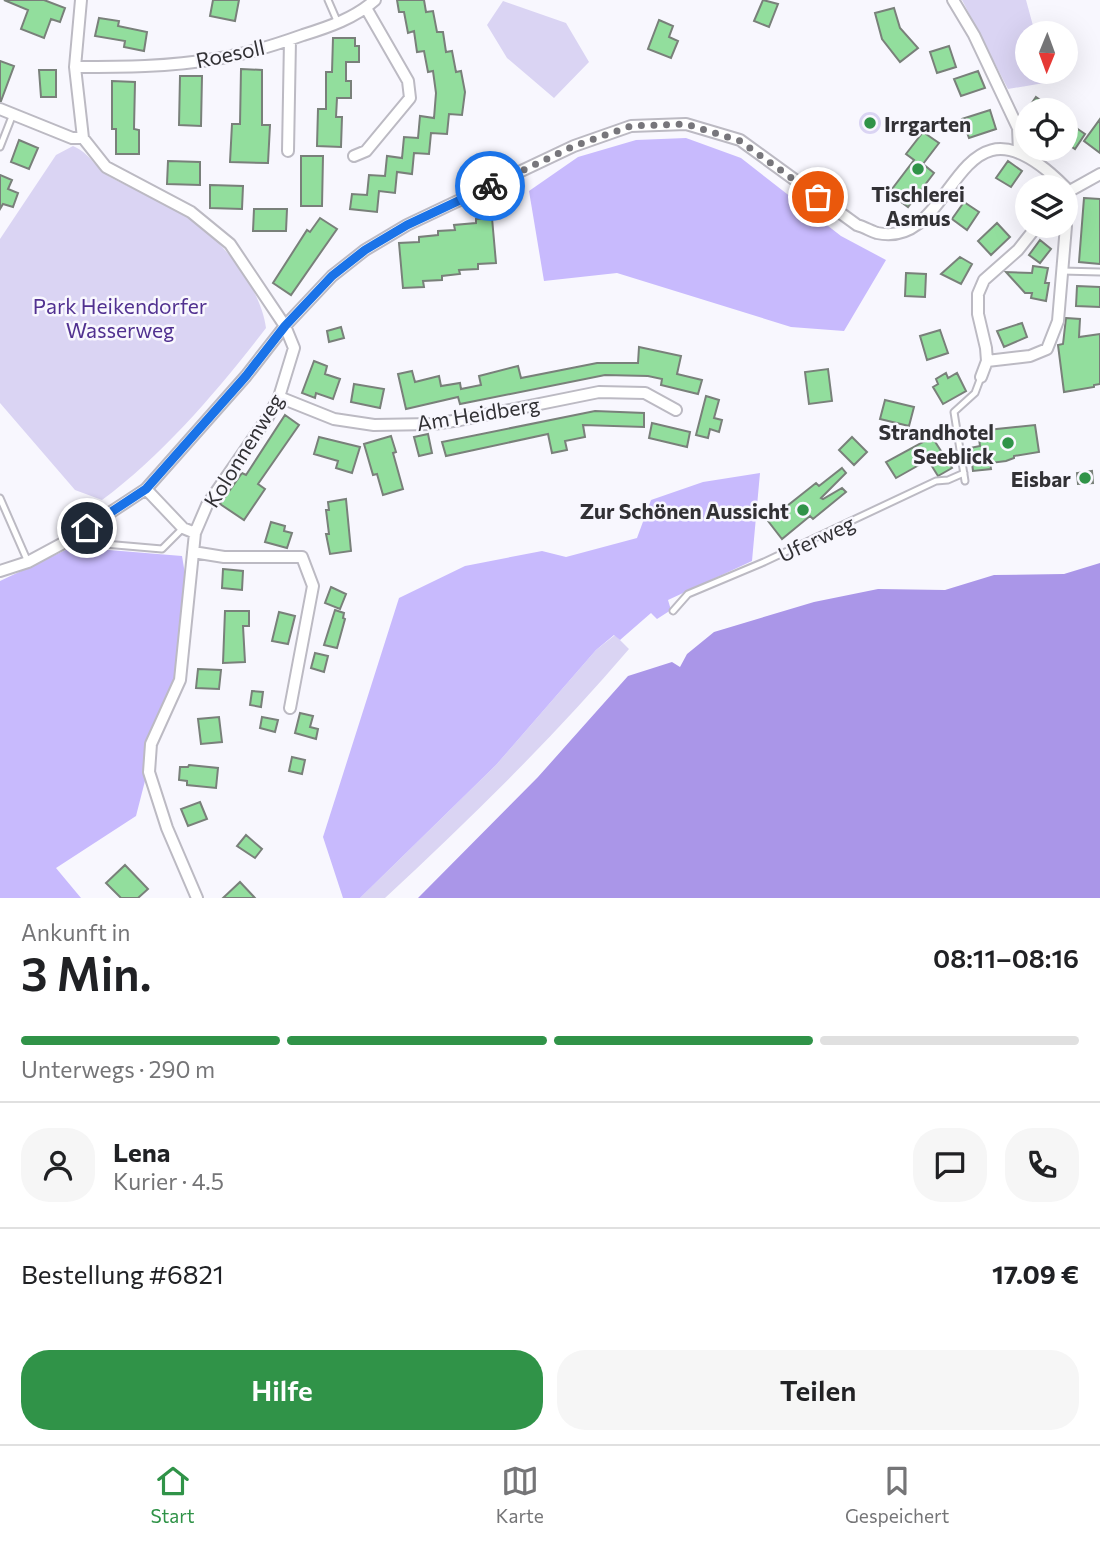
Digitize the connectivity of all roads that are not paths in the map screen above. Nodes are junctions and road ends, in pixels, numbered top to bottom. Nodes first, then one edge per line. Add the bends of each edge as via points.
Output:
1 (80, 0) edge
2 (328, 0) edge
3 (375, 0) edge
4 (953, 0) edge
5 (366, 8) junction
6 (338, 24) junction
7 (290, 40) junction
8 (75, 67) junction
9 (0, 109) edge
10 (13, 114) junction
11 (1015, 122) edge
12 (83, 138) junction
13 (0, 147) edge
14 (288, 151) dead end
15 (1015, 151) edge
16 (354, 156) dead end
17 (1030, 161) edge
18 (1100, 174) edge
19 (1047, 175) edge
20 (1078, 184) edge
21 (1028, 238) edge
22 (1065, 238) edge
23 (1062, 271) junction
24 (1100, 272) edge
25 (285, 326) junction
26 (986, 361) junction
27 (981, 377) joint
28 (279, 397) junction
29 (676, 410) dead end
30 (964, 472) junction
31 (965, 481) dead end
32 (146, 489) junction
33 (0, 498) edge
34 (183, 528) junction
35 (195, 533) junction
36 (67, 541) junction
37 (193, 552) junction
38 (28, 562) junction
39 (0, 571) edge
40 (673, 611) dead end
41 (290, 708) dead end
42 (197, 898) edge

1 - 8 street
2 - 6 lane
3 - 5 street, Roesoll
4 - 11 street
5 - 6 street, Roesoll
5 - 16 street via 408,81 410,99 366,151
6 - 7 street, Roesoll
7 - 8 street, Roesoll via 190,63
7 - 14 street
8 - 12 street
9 - 10 street
10 - 12 street via 72,138
10 - 13 lane
12 - 25 street via 106,167 191,212 230,244
15 - 25 street via 997,148 979,155 917,225 898,233 879,233 857,225 740,141 686,124 631,126 574,146 396,232 332,276
17 - 19 street
18 - 20 street
21 - 26 street via 984,280 978,294
22 - 23 street
23 - 24 lane
23 - 26 street via 1058,321 1047,349 1030,356
25 - 28 street, Kolonnenweg via 293,348
25 - 32 street
26 - 27 street
27 - 30 lane via 975,393 954,412
28 - 29 street, Am Heidberg via 334,419 374,425 460,421 599,391 645,393
28 - 35 street, Kolonnenweg via 207,505
30 - 31 lane
30 - 40 lane, Uferweg via 688,594
32 - 34 street
32 - 36 street
33 - 38 lane
34 - 35 street
34 - 36 lane via 162,549
35 - 37 street, Kolonnenweg
36 - 38 street
37 - 41 street via 224,557 302,557 313,586
37 - 42 street, Kolonnenweg via 180,680 151,744 149,772
38 - 39 street

